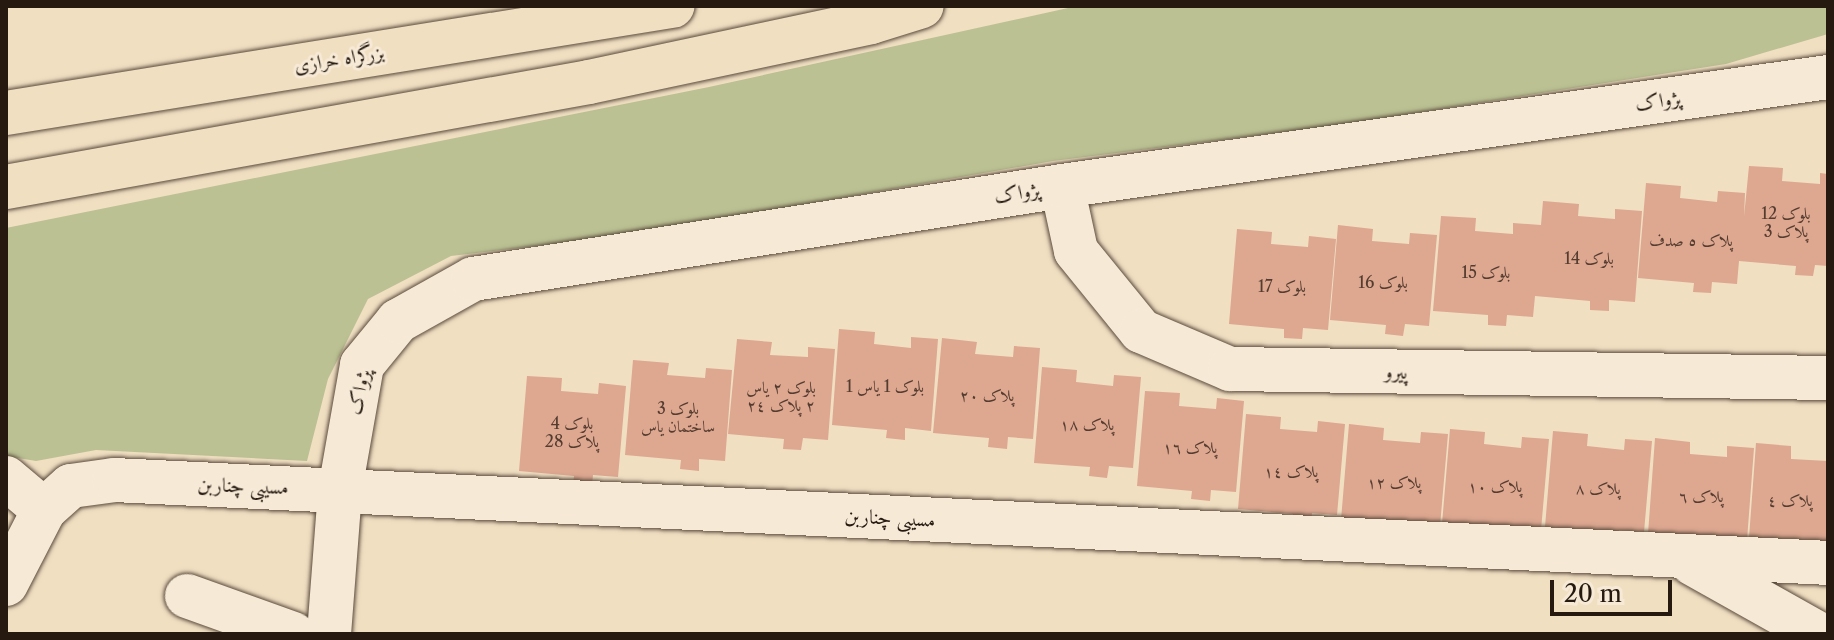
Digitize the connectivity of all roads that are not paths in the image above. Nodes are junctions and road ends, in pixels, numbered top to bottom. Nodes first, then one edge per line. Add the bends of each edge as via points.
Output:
1 (672, 6) edge
2 (922, 6) edge
3 (1828, 77) edge
4 (6, 113) edge
5 (115, 169) junction
6 (1062, 186) junction
7 (6, 187) edge
8 (6, 199) edge
9 (1828, 378) edge
10 (6, 478) edge
11 (340, 490) junction
12 (44, 510) junction
13 (1687, 559) junction
14 (1828, 563) edge
15 (6, 584) edge
16 (1828, 587) edge
17 (187, 596) dead end
18 (1816, 633) edge
19 (293, 634) edge
20 (329, 634) edge

1 - 4 highway, بزرگراه خرازی
2 - 5 highway via 871,22 589,82
3 - 6 street, پژواک
5 - 7 highway
5 - 8 highway
6 - 9 street, پیرو via 1076,251 1141,331 1230,369
6 - 11 street, پژواک via 473,279 398,321 362,365
10 - 12 street
11 - 12 street, مسیبی چناربن via 114,480 71,486
11 - 13 street, مسیبی چناربن
11 - 20 street, پژواک
12 - 15 street, مسیبی چناربن
13 - 14 street, مسیبی چناربن
13 - 18 street
16 - 18 street via 1816,612
17 - 19 street

